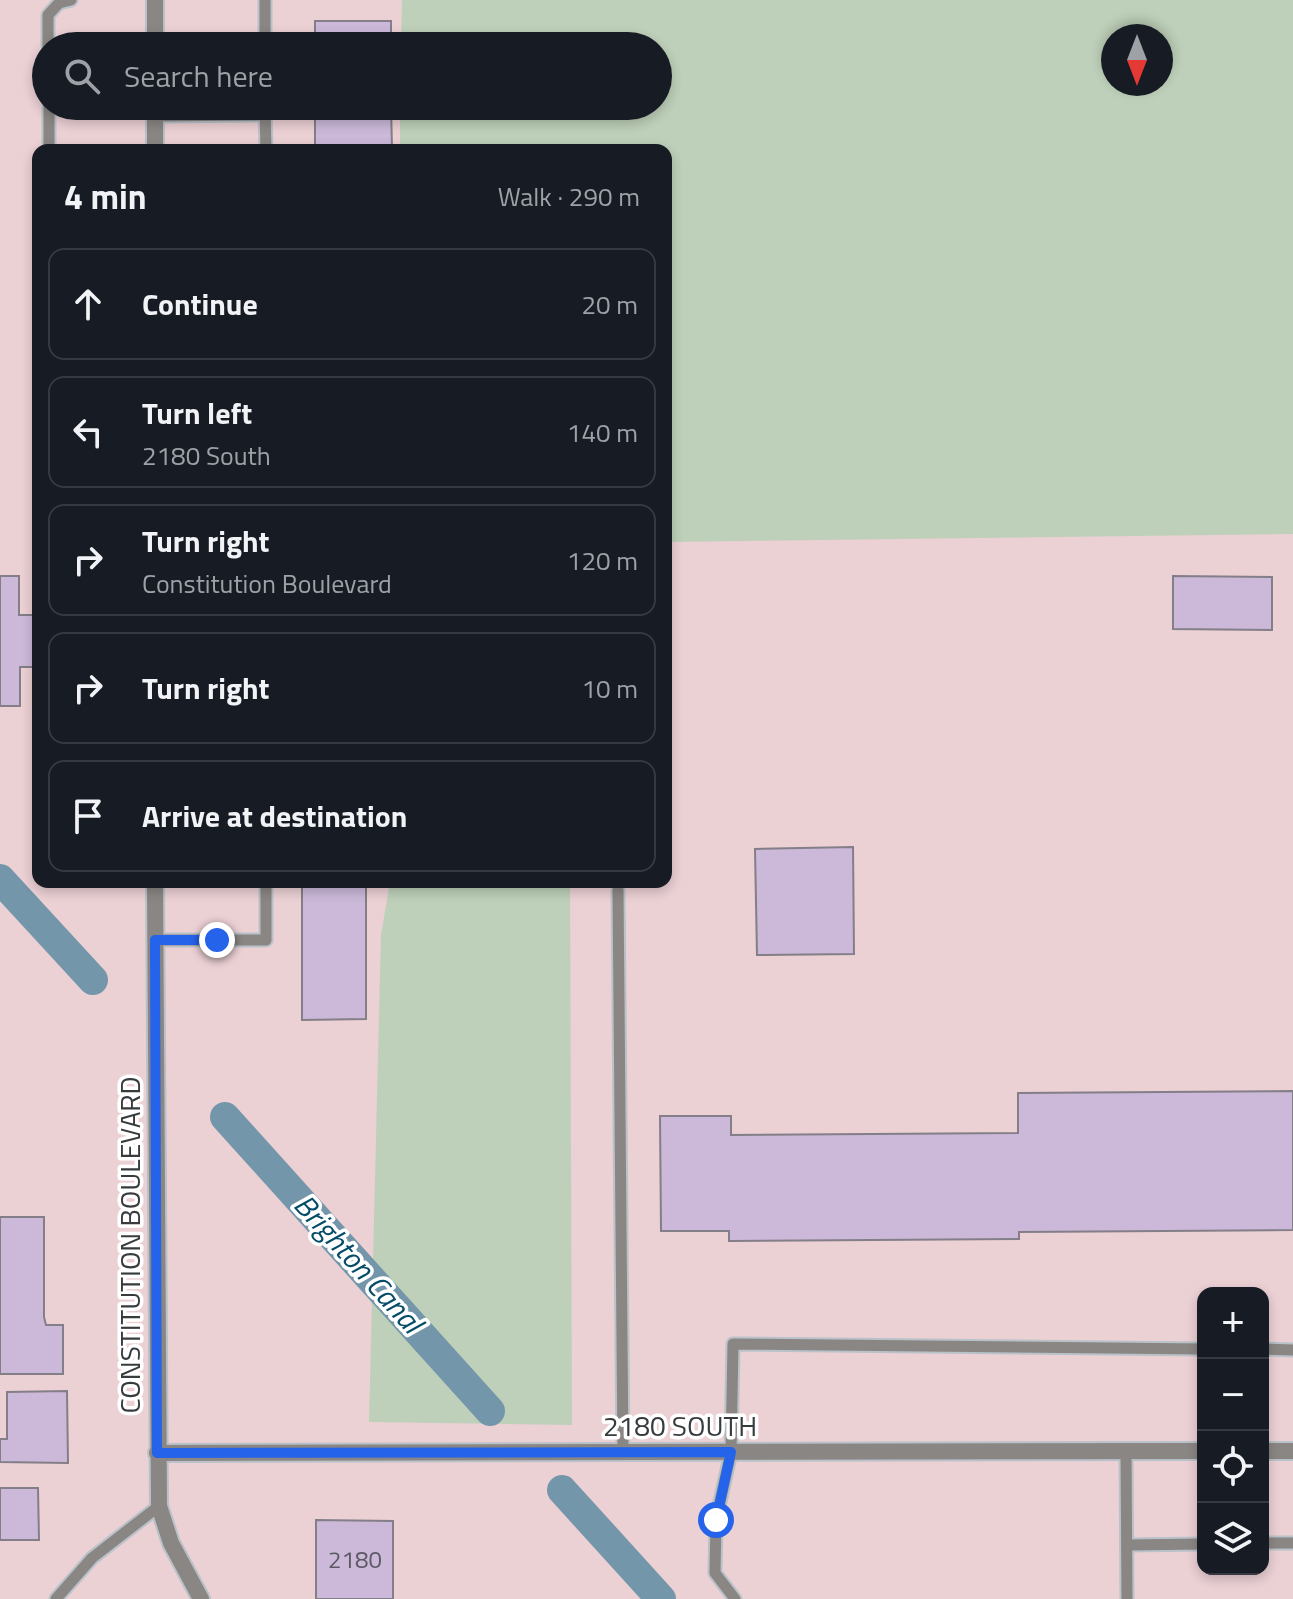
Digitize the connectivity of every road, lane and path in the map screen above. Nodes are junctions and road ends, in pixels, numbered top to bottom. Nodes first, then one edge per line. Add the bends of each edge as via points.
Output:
1 (71, 0) edge
2 (155, 0) edge
3 (265, 0) edge
4 (48, 32) edge
5 (155, 32) edge
6 (265, 32) edge
7 (49, 120) edge
8 (155, 120) edge
9 (265, 120) edge
10 (49, 144) edge
11 (155, 144) edge
12 (266, 144) edge
13 (155, 888) edge
14 (266, 888) edge
15 (618, 890) dead end
16 (155, 940) junction
17 (1197, 1349) edge
18 (1269, 1349) edge
19 (1293, 1350) edge
20 (1126, 1451) junction
21 (1197, 1451) edge
22 (1269, 1451) edge
23 (1293, 1451) edge
24 (623, 1452) junction
25 (731, 1452) junction
26 (157, 1453) junction
27 (159, 1506) junction
28 (1269, 1543) edge
29 (1293, 1543) edge
30 (1197, 1544) edge
31 (1127, 1545) junction
32 (56, 1599) edge
33 (201, 1599) edge
34 (735, 1599) edge
35 (1127, 1599) edge

1 - 4 lane via 59,3 48,15
2 - 5 street
3 - 6 lane
7 - 10 lane
8 - 11 street
9 - 12 lane
13 - 16 street, CONSTITUTION BOULEVARD
14 - 16 lane via 266,940
15 - 24 lane
16 - 26 street, CONSTITUTION BOULEVARD
17 - 25 lane via 733,1344
18 - 19 lane
20 - 21 street, 2180 SOUTH
20 - 25 street, 2180 SOUTH
20 - 31 lane
22 - 23 street
24 - 25 street, 2180 SOUTH
24 - 26 street, 2180 SOUTH
25 - 34 lane via 716,1520 715,1573
26 - 27 street, CONSTITUTION BOULEVARD
27 - 32 lane via 92,1558
27 - 33 street, CONSTITUTION BOULEVARD via 171,1543
28 - 29 lane
30 - 31 lane
31 - 35 lane

